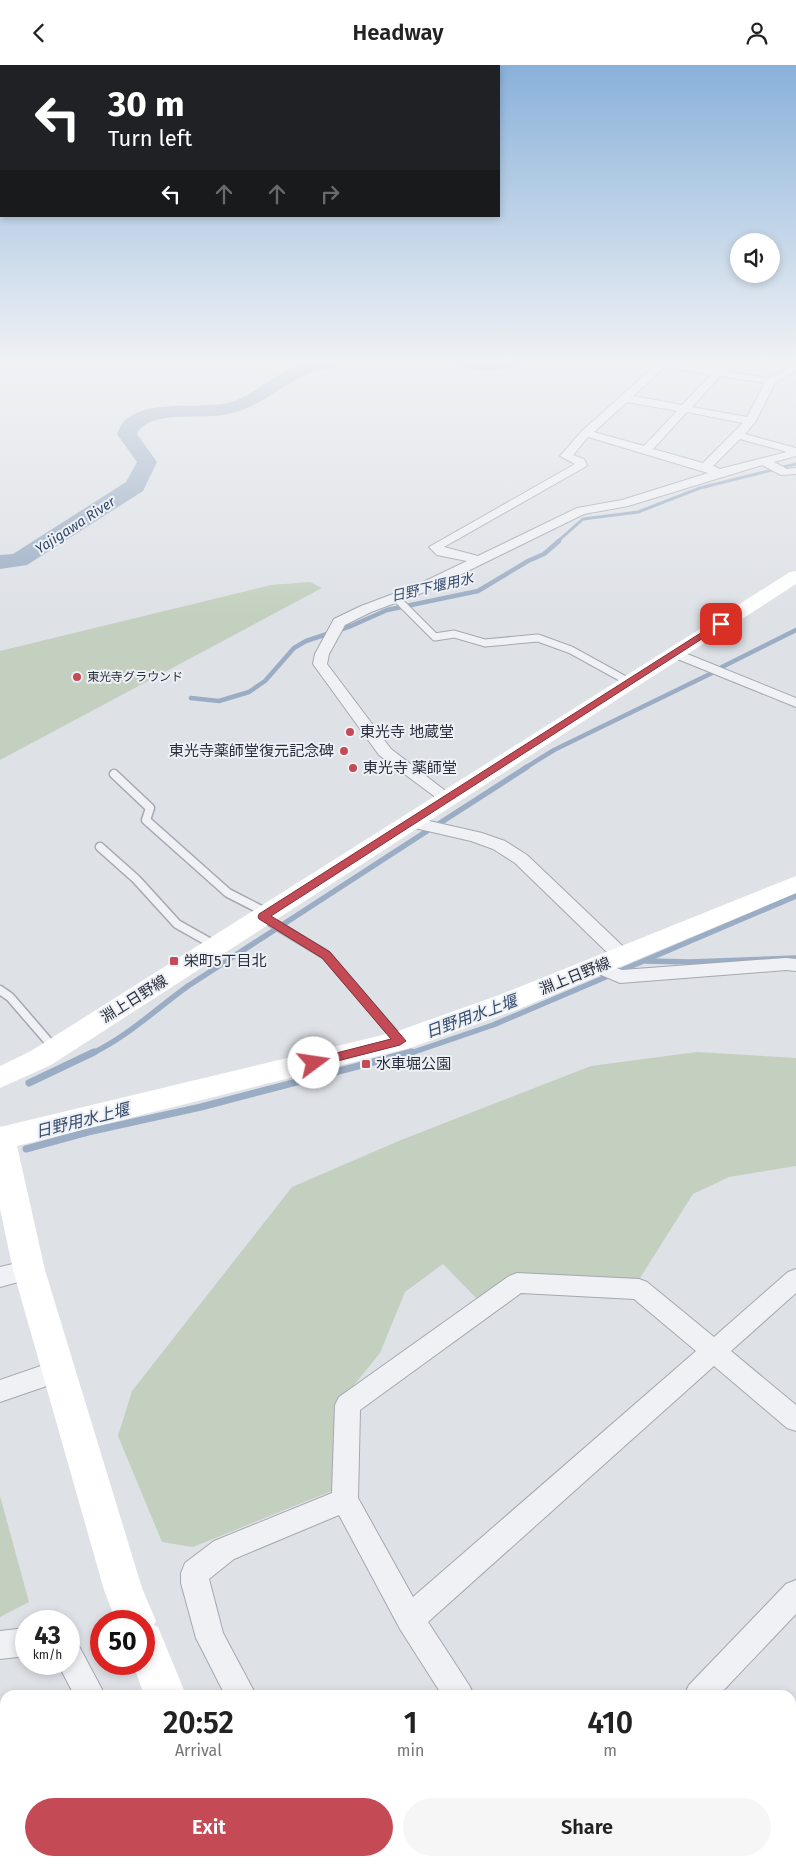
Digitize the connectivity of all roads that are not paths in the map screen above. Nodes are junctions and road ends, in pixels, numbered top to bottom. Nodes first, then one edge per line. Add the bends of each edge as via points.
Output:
1 (575, 446) edge
2 (632, 446) edge
3 (650, 446) edge
4 (729, 446) edge
5 (775, 446) edge
6 (646, 450) junction
7 (796, 452) edge
8 (771, 466) junction
9 (705, 467) junction
10 (796, 471) edge
11 (719, 473) junction
12 (480, 560) junction
13 (796, 576) edge
14 (399, 601) junction
15 (333, 632) joint
16 (676, 653) junction
17 (629, 682) junction
18 (796, 703) edge
19 (114, 774) dead end
20 (448, 799) junction
21 (412, 822) junction
22 (100, 847) dead end
23 (796, 884) edge
24 (265, 915) junction
25 (216, 946) junction
26 (611, 962) junction
27 (796, 965) edge
28 (0, 990) edge
29 (400, 1041) junction
30 (55, 1049) junction
31 (0, 1079) edge
32 (0, 1139) edge
33 (15, 1274) edge
34 (796, 1279) edge
35 (713, 1352) junction
36 (58, 1371) junction
37 (0, 1391) edge
38 (796, 1420) edge
39 (345, 1501) junction
40 (796, 1593) edge
41 (131, 1610) edge
42 (410, 1619) junction
43 (15, 1643) edge
44 (0, 1645) edge
45 (155, 1669) edge
46 (79, 1675) edge
47 (87, 1690) edge
48 (163, 1690) edge
49 (238, 1690) edge
50 (456, 1690) edge
51 (704, 1690) edge

1 - 12 street via 566,456 580,461 581,465 435,547
2 - 6 street
3 - 6 street
4 - 9 street
5 - 7 street
6 - 9 street
7 - 8 street
8 - 10 street via 785,473
8 - 11 street
9 - 11 street
11 - 12 street via 624,503 581,511
12 - 14 street
13 - 16 main road, 淵上日野線
14 - 15 street via 366,609 339,622
14 - 17 lane via 435,637 454,634 485,643 538,638 571,650
15 - 20 street via 320,664 385,752
16 - 17 main road, 淵上日野線
16 - 18 street
17 - 20 main road, 淵上日野線
19 - 24 lane via 150,809 146,820 228,893
20 - 21 main road, 淵上日野線
21 - 24 main road, 淵上日野線
21 - 26 street via 476,837 499,845 521,859
22 - 25 lane via 136,879 177,924
23 - 26 main road, 淵上日野線
24 - 25 main road, 淵上日野線
24 - 29 lane via 326,955
25 - 30 main road, 淵上日野線
26 - 27 street via 620,977
26 - 29 main road, 淵上日野線 via 509,1003
28 - 30 lane via 10,997
29 - 32 main road, 淵上日野線
30 - 31 main road, 淵上日野線
32 - 33 main road
33 - 36 main road
34 - 35 street
35 - 38 street
35 - 39 street via 639,1289 517,1283 348,1405
35 - 42 street
36 - 37 street
36 - 41 main road
39 - 42 street
39 - 49 street via 224,1550 195,1573 210,1638
40 - 51 street
42 - 50 street
43 - 44 street
45 - 48 main road
46 - 47 street

